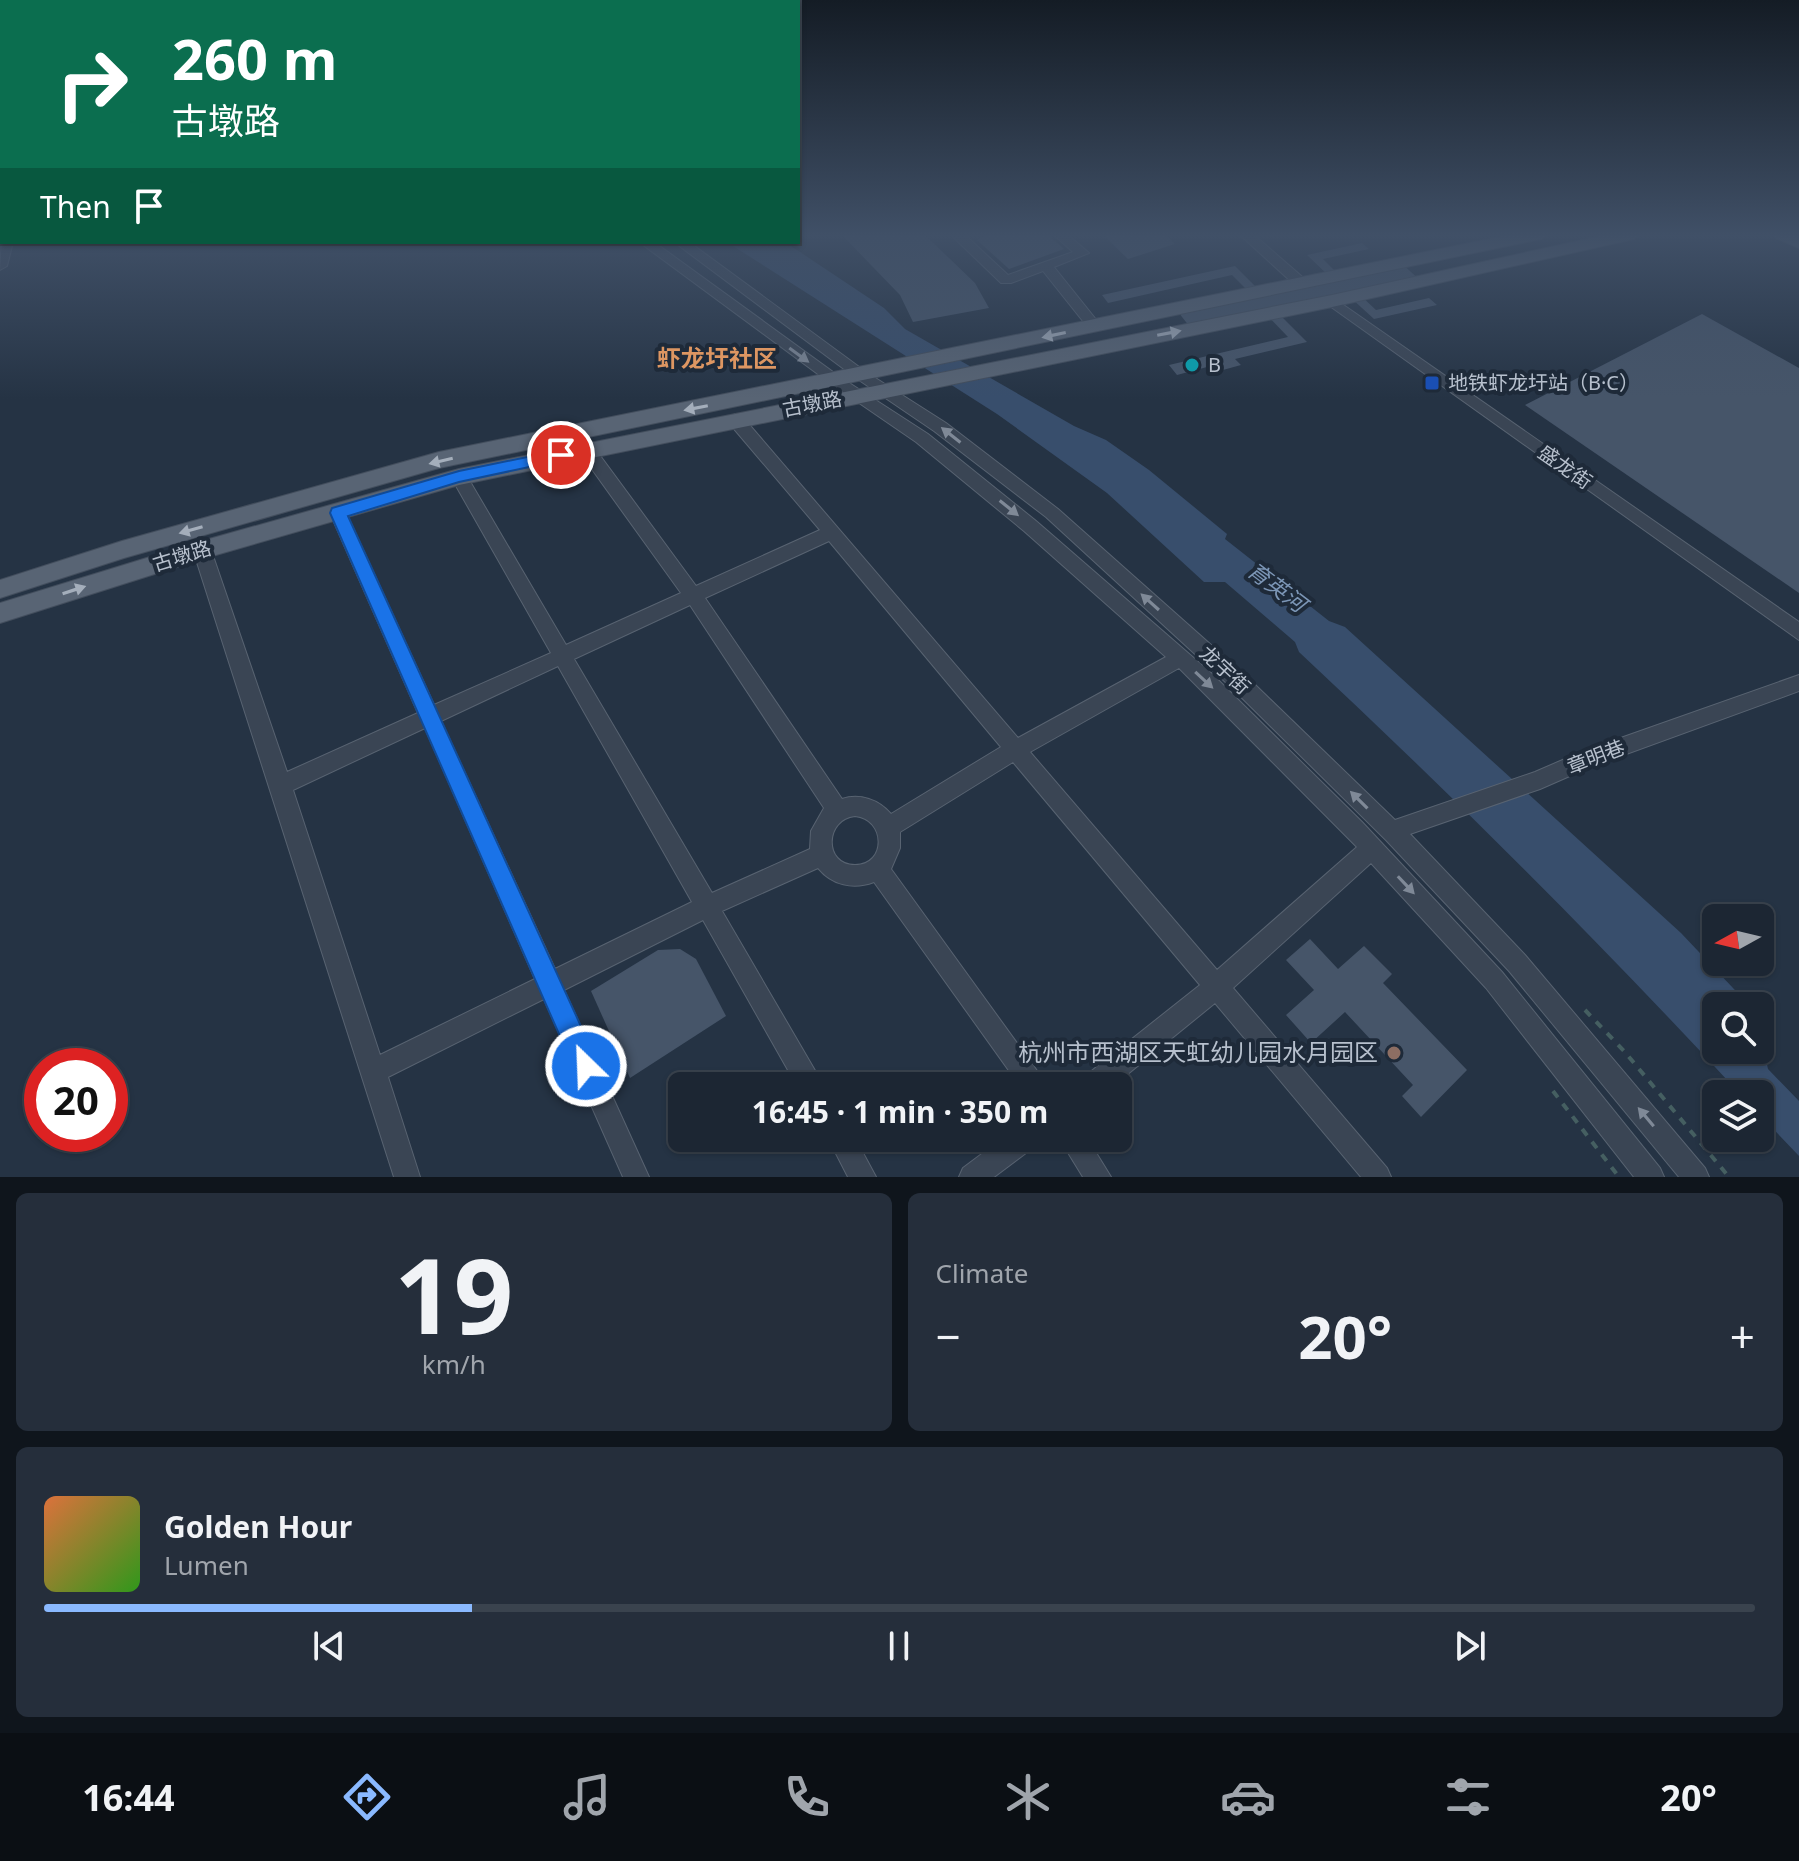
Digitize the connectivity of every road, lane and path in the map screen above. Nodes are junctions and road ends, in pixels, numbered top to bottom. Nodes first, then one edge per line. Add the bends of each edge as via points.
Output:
1 (710, 289) edge
2 (740, 289) edge
3 (1064, 289) edge
4 (1278, 289) edge
5 (1386, 289) edge
6 (1332, 301) junction
7 (1095, 327) junction
8 (835, 380) junction
9 (860, 385) junction
10 (885, 390) junction
11 (735, 419) junction
12 (587, 450) junction
13 (459, 477) junction
14 (338, 513) junction
15 (830, 533) junction
16 (202, 550) junction
17 (0, 589) edge
18 (694, 597) junction
19 (0, 613) edge
20 (1799, 632) edge
21 (565, 656) junction
22 (1180, 658) junction
23 (1799, 683) edge
24 (431, 717) junction
25 (1016, 749) junction
26 (281, 785) junction
27 (838, 811) junction
28 (889, 827) junction
29 (1394, 833) junction
30 (1372, 848) junction
31 (822, 855) junction
32 (877, 868) junction
33 (708, 906) junction
34 (549, 983) junction
35 (1215, 988) junction
36 (372, 1072) junction
37 (803, 1072) edge
38 (1025, 1072) edge
39 (1110, 1072) edge
40 (1545, 1079) dead end
41 (849, 1152) edge
42 (1006, 1152) edge
43 (1081, 1152) edge
44 (407, 1177) edge
45 (636, 1177) edge
46 (863, 1177) edge
47 (972, 1177) edge
48 (1098, 1177) edge
49 (1378, 1177) edge
50 (1619, 1177) edge
51 (1651, 1177) edge
52 (1696, 1177) edge

1 -> 8 street
2 - 9 street, 龙宇街
3 - 7 street
4 - 7 main road, 古墩路
5 - 6 main road, 古墩路
10 -> 6 main road, 古墩路
6 - 20 street, 盛龙街
7 -> 9 main road, 古墩路 via 909,365
8 - 9 main road, 古墩路
8 -> 17 main road, 古墩路 via 439,460
9 - 10 main road, 古墩路
9 - 11 main road, 古墩路
9 -> 22 street, 龙宇街
29 -> 10 street, 龙宇街 via 1239,682 1052,513
11 - 12 main road, 古墩路
11 - 15 street
12 - 13 main road, 古墩路
12 - 18 street
13 - 14 main road, 古墩路
13 - 21 street
14 - 16 main road, 古墩路
14 - 24 street
15 - 18 street
15 - 25 street
19 -> 16 main road, 古墩路
16 - 26 street
18 - 21 street
18 - 27 street
21 - 24 street
21 - 33 street
22 - 25 street
22 -> 30 street, 龙宇街
23 - 29 street, 章明巷
24 - 26 street
24 - 34 street
25 - 28 street
25 - 35 street
26 - 36 street
27 - 28 street via 861,807 882,817
27 - 31 street via 819,835
28 - 32 street via 890,849
52 -> 29 street, 龙宇街 via 1517,963
30 - 35 street
30 -> 51 street, 龙宇街 via 1494,980
31 - 32 street via 845,874
31 - 33 street
32 - 38 street
33 - 34 street
33 - 37 street
34 - 36 street
34 - 45 street
35 - 39 street
35 - 49 street
36 - 44 street
40 - 50 path
41 - 46 street
42 - 47 street
43 - 48 street

